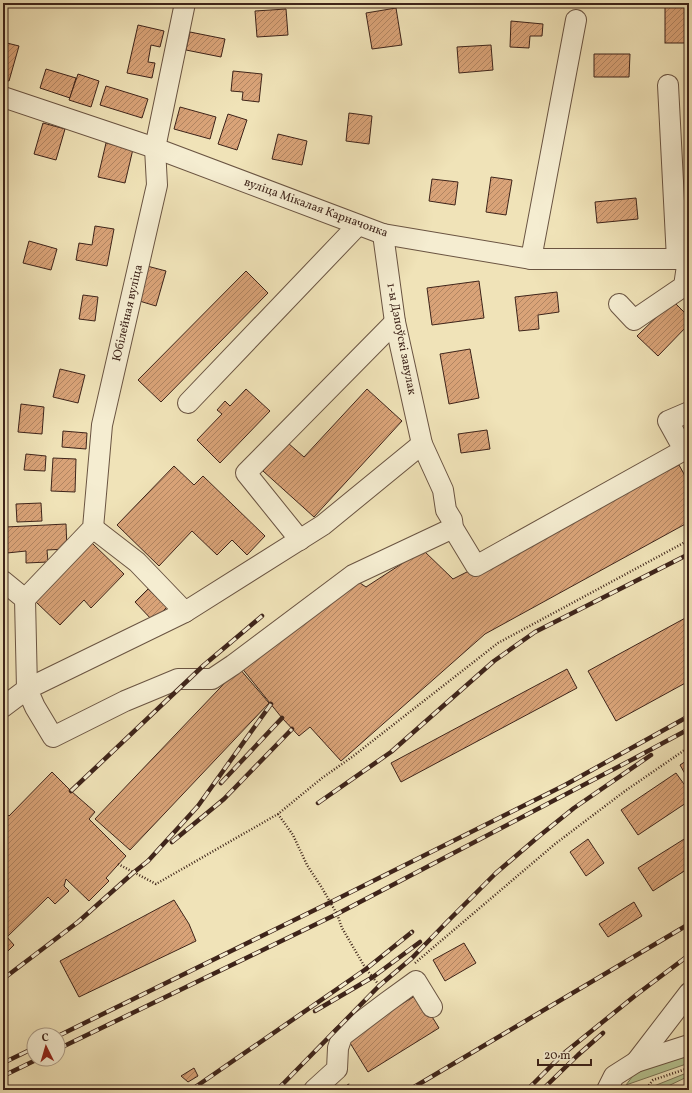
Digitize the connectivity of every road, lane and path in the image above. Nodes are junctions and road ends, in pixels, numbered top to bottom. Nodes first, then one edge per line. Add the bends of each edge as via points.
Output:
1 (185, 3) edge
2 (576, 20) dead end
3 (668, 85) dead end
4 (3, 97) edge
5 (156, 148) junction
6 (358, 225) junction
7 (383, 234) junction
8 (685, 259) edge
9 (531, 260) junction
10 (686, 289) edge
11 (619, 304) dead end
12 (395, 322) junction
13 (188, 403) dead end
14 (689, 412) edge
15 (422, 444) junction
16 (93, 528) junction
17 (453, 528) junction
18 (300, 540) junction
19 (689, 540) edge
20 (3, 581) edge
21 (25, 599) junction
22 (185, 612) junction
23 (27, 689) junction
24 (3, 707) edge
25 (689, 747) edge
26 (278, 814) junction
27 (118, 864) dead end
28 (414, 964) dead end
29 (689, 993) edge
30 (387, 1002) junction
31 (432, 1007) dead end
32 (689, 1045) edge
33 (636, 1062) junction
34 (689, 1068) edge
35 (314, 1090) edge
36 (607, 1090) edge
37 (645, 1090) edge

1 - 5 street, Юбілейная вуліца
2 - 9 street
3 - 8 street
4 - 5 street, вуліца Мікалая Карначонка
5 - 6 street, вуліца Мікалая Карначонка
5 - 16 street, Юбілейная вуліца via 156,186 102,425
6 - 7 street, вуліца Мікалая Карначонка
6 - 13 street
7 - 9 street, вуліца Мікалая Карначонка
7 - 12 street, 1-ы Дэпоўскі завулак
8 - 9 street, вуліца Мікалая Карначонка
8 - 10 street
10 - 11 street via 634,320
12 - 15 street, 1-ы Дэпоўскі завулак
12 - 18 street via 246,473
14 - 17 street, 1-ы Дэпоўскі завулак via 668,421 684,450 476,566
15 - 17 street, 1-ы Дэпоўскі завулак via 443,490 446,510
15 - 18 street via 323,525
16 - 21 street
16 - 22 street via 137,562
17 - 23 street via 353,575 212,679 178,679 125,701 53,737
18 - 22 street
19 - 26 path via 498,643
20 - 21 street
21 - 23 street
22 - 23 street
23 - 24 street
25 - 28 path via 555,844
26 - 27 path via 156,884
26 - 30 path
29 - 33 street
30 - 31 street via 416,981
30 - 35 street via 342,1036 338,1048 338,1069
32 - 33 street
33 - 36 street via 614,1076
34 - 37 path via 653,1080

